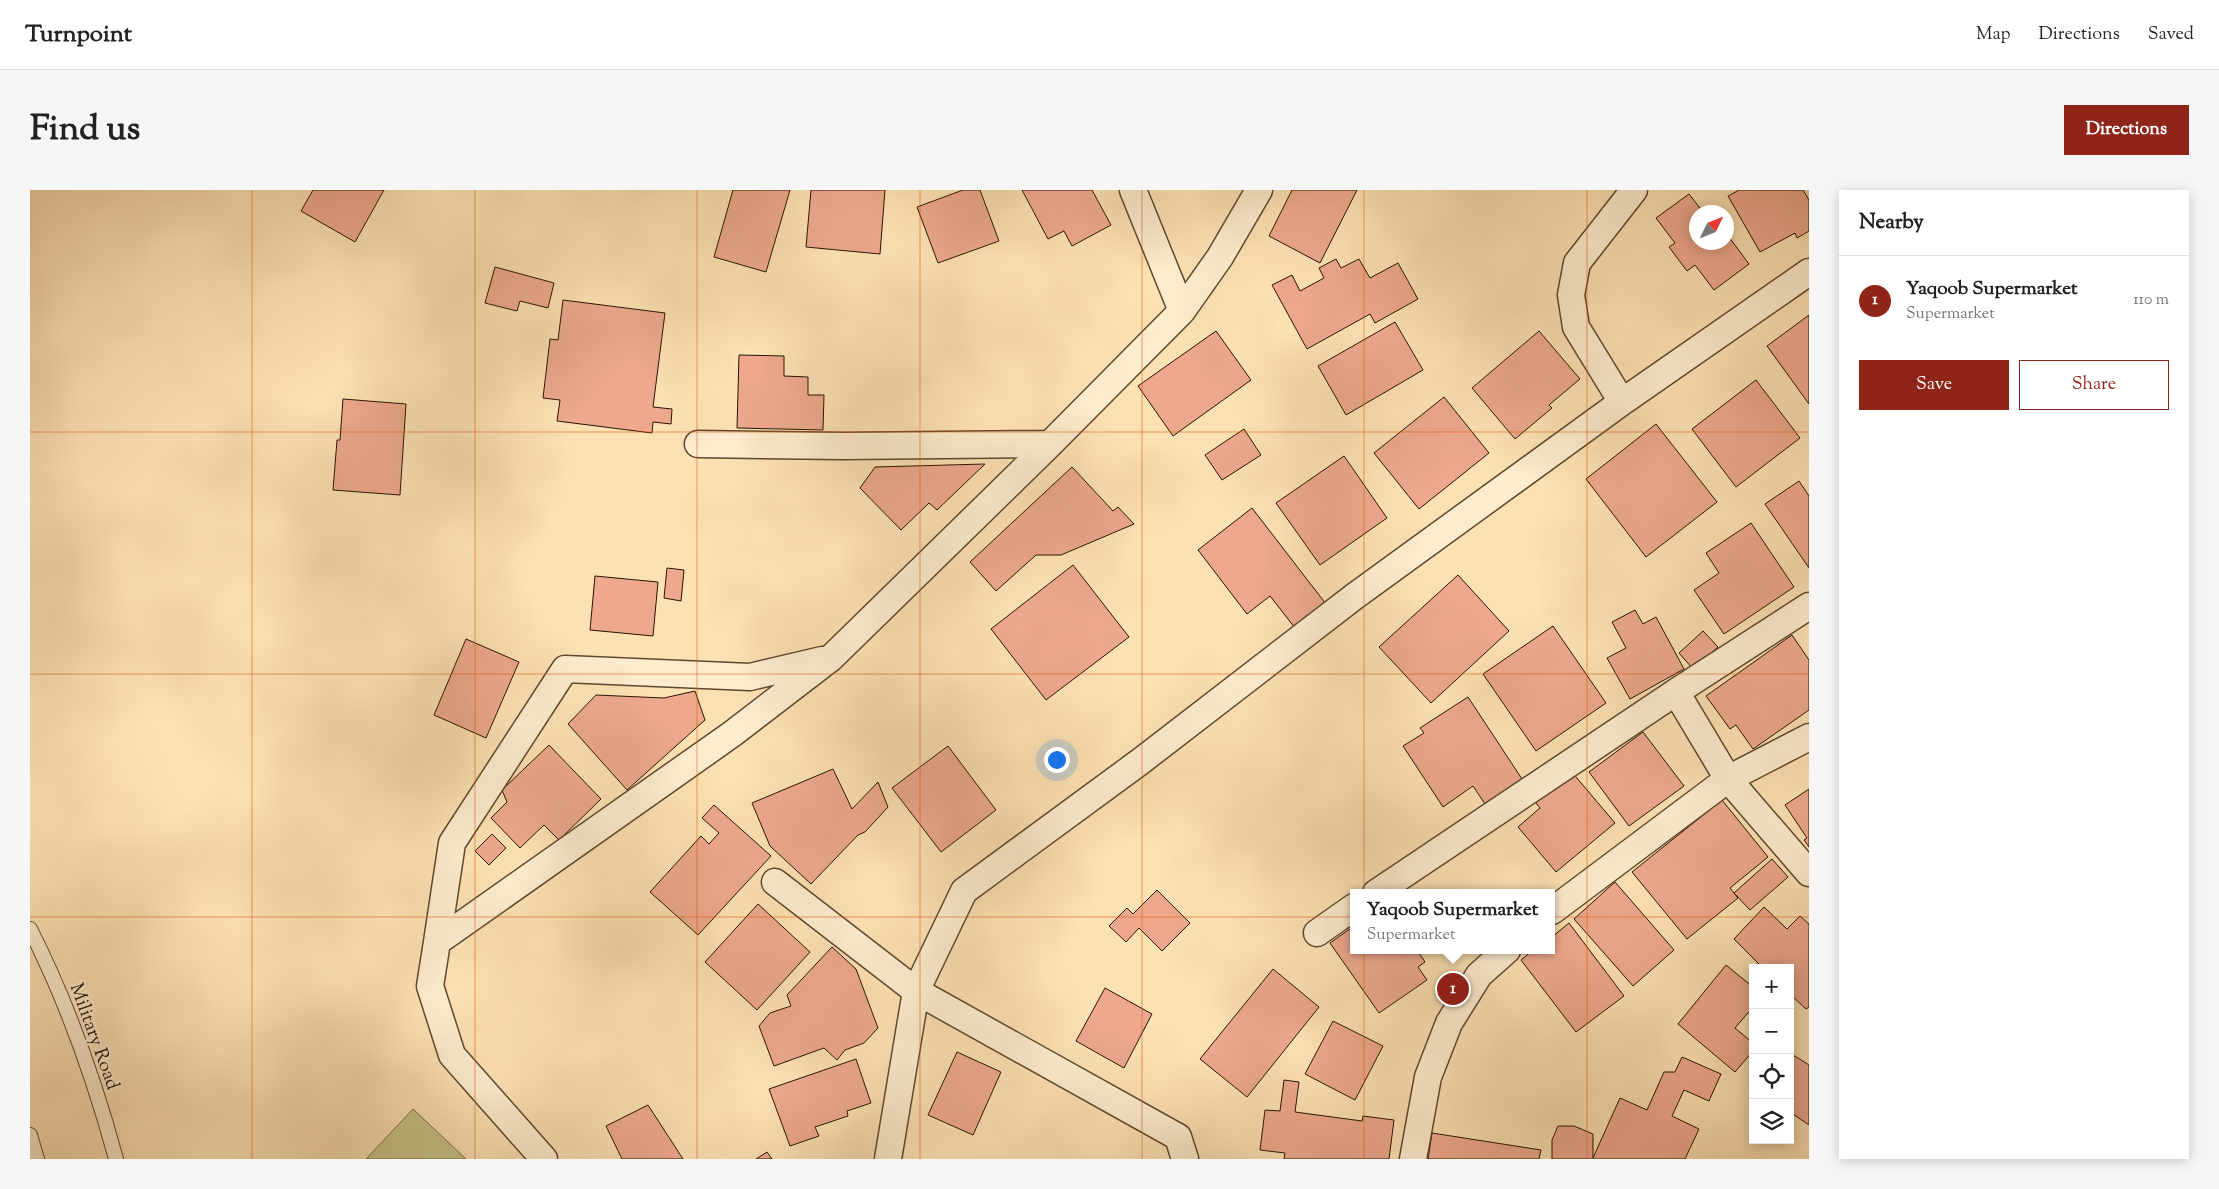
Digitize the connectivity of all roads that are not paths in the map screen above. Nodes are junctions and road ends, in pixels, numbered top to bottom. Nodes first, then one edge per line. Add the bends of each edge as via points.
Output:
1 (1133, 190) edge
2 (1259, 190) edge
3 (1634, 190) edge
4 (1809, 272) edge
5 (1182, 311) junction
6 (1622, 402) junction
7 (698, 444) dead end
8 (1050, 444) junction
9 (1809, 606) edge
10 (831, 658) junction
11 (1676, 692) junction
12 (1809, 737) edge
13 (1728, 779) junction
14 (1809, 873) edge
15 (776, 882) dead end
16 (1382, 889) edge
17 (1555, 909) edge
18 (1350, 910) edge
19 (30, 929) edge
20 (1316, 932) dead end
21 (437, 942) junction
22 (1503, 954) edge
23 (916, 991) junction
24 (30, 1135) edge
25 (38, 1159) edge
26 (116, 1159) edge
27 (544, 1159) edge
28 (888, 1159) edge
29 (1185, 1159) edge
30 (1413, 1159) edge

1 - 5 street
2 - 5 street via 1220,257
3 - 6 street via 1577,263 1571,295 1576,327
4 - 6 street
5 - 8 street
6 - 23 street via 1355,596 1141,761 964,891
7 - 8 street
8 - 10 street
9 - 11 street
10 - 21 street via 732,734
10 - 21 street via 750,677 565,669 452,843
11 - 13 street
11 - 16 street
12 - 13 street
13 - 14 street
13 - 17 street
15 - 23 street
18 - 20 street
19 - 26 lane, Military Road via 56,981 86,1060
21 - 27 street via 430,986 452,1055
22 - 30 street via 1479,975 1449,1024 1428,1076
23 - 28 street
23 - 29 street via 1178,1137
24 - 25 lane

